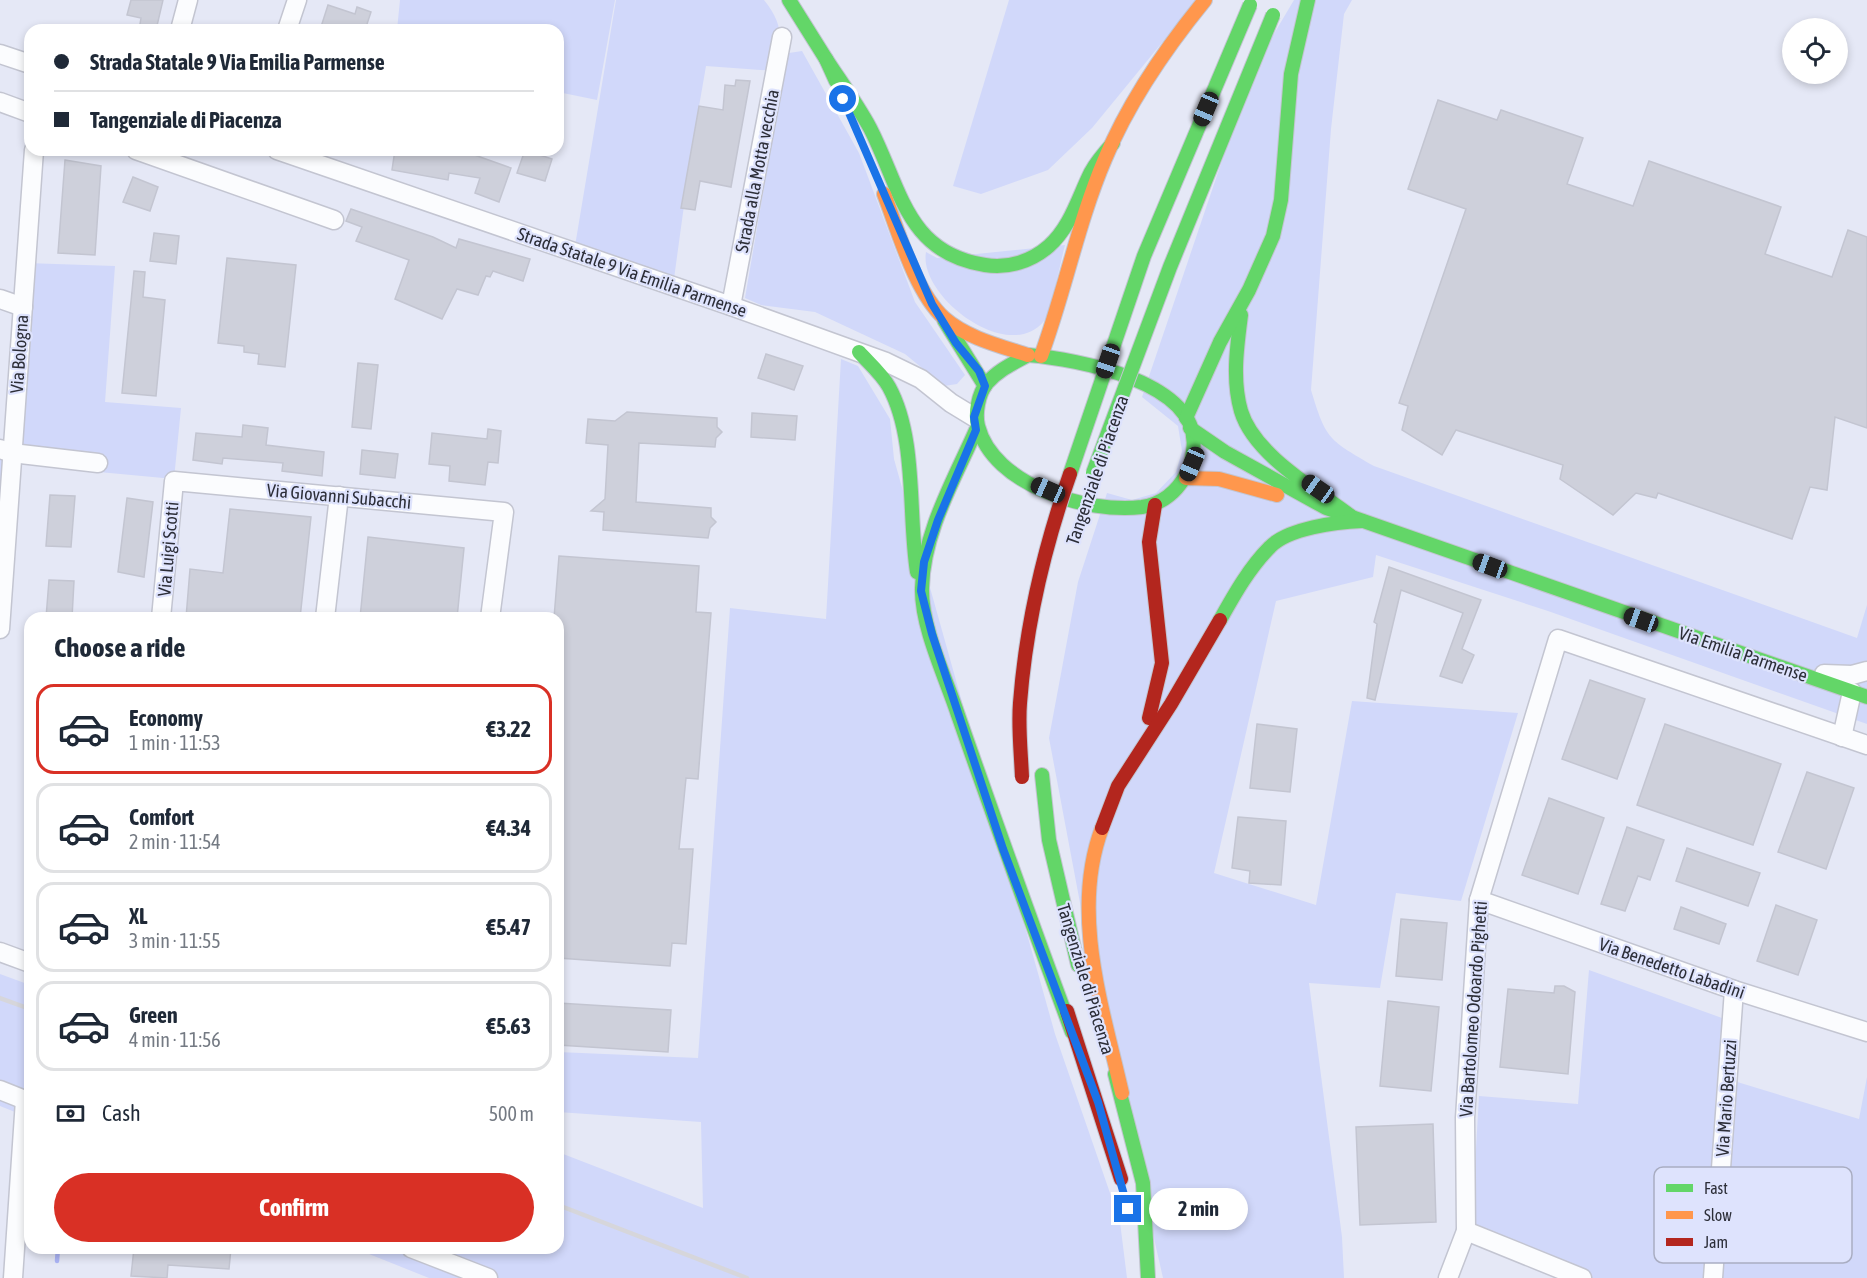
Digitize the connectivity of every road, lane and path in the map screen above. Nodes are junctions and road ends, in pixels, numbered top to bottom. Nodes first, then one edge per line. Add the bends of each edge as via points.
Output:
1 (188, 0) edge
2 (297, 0) edge
3 (789, 0) edge
4 (1205, 0) edge
5 (1282, 0) edge
6 (1308, 0) edge
7 (1251, 2) edge
8 (182, 24) edge
9 (289, 24) edge
10 (782, 37) dead end
11 (0, 54) edge
12 (826, 58) junction
13 (24, 62) edge
14 (0, 102) edge
15 (24, 110) edge
16 (1113, 143) junction
17 (34, 156) edge
18 (153, 156) edge
19 (294, 156) edge
20 (334, 219) dead end
21 (0, 299) edge
22 (1242, 302) junction
23 (731, 306) junction
24 (22, 307) junction
25 (942, 317) junction
26 (859, 351) junction
27 (1035, 355) junction
28 (985, 386) junction
29 (1188, 423) junction
30 (975, 424) junction
31 (6, 451) edge
32 (98, 463) dead end
33 (1186, 478) junction
34 (174, 481) joint
35 (339, 496) junction
36 (1155, 505) junction
37 (1326, 508) junction
38 (1078, 514) dead end
39 (1357, 519) junction
40 (921, 591) junction
41 (162, 612) edge
42 (326, 612) edge
43 (491, 612) edge
44 (0, 630) edge
45 (1867, 671) edge
46 (1803, 675) junction
47 (1860, 694) edge
48 (1842, 737) junction
49 (1867, 745) edge
50 (1138, 751) junction
51 (1042, 769) dead end
52 (1022, 783) dead end
53 (1479, 900) junction
54 (1041, 907) dead end
55 (0, 952) edge
56 (24, 961) edge
57 (1734, 990) junction
58 (1072, 1032) junction
59 (1867, 1032) edge
60 (0, 1090) edge
61 (1122, 1093) junction
62 (24, 1099) edge
63 (24, 1152) edge
64 (1721, 1167) edge
65 (1125, 1192) dead end
66 (1131, 1221) dead end
67 (1466, 1231) junction
68 (426, 1254) edge
69 (1714, 1263) edge
70 (14, 1278) edge
71 (488, 1278) edge
72 (1142, 1278) edge
73 (1148, 1278) edge
74 (1448, 1278) edge
75 (1582, 1278) edge
76 (1713, 1278) edge

1 - 8 street
2 - 9 street
3 - 12 main road
4 - 16 main road via 1167,48
5 - 38 main road, Tangenziale di Piacenza, bridge via 1170,267
6 - 22 main road via 1291,74 1281,200 1273,236
7 - 52 main road, Tangenziale di Piacenza, bridge via 1144,256 1058,508 1031,616 1020,705
10 - 23 street, Strada alla Motta vecchia
11 - 13 street
12 - 16 main road via 872,131 915,227 931,244 957,260 1008,267 1028,260 1054,241 1072,218 1092,171
12 - 25 main road via 923,285
14 - 15 street
16 - 27 main road via 1096,184 1068,284
17 - 24 street, Via Bologna
18 - 20 street
19 - 23 street, Strada Statale 9 Via Emilia Parmense
21 - 24 street
22 - 29 main road via 1220,342
22 - 39 main road via 1236,388 1246,424 1278,461
23 - 26 street, Strada Statale 9 Via Emilia Parmense
24 - 31 street, Via Bologna
25 - 27 main road via 984,341
25 - 28 main road
26 - 30 street, Strada Statale 9 Via Emilia Parmense via 921,379
26 - 40 main road via 888,386 898,409 905,438 913,545
27 - 28 main road
27 - 29 main road via 1116,371 1170,398
28 - 30 main road
29 - 33 main road via 1194,446
29 - 37 main road, Via Emilia Parmense via 1234,458
30 - 36 main road, Strada Statale 9 Via Emilia Parmense via 988,452 1005,469 1068,500 1097,508 1127,510
30 - 40 main road via 924,562
31 - 32 street
31 - 44 street, Via Bologna
33 - 36 main road
33 - 37 main road via 1219,479
34 - 35 street, Via Giovanni Subacchi
34 - 41 street, Via Luigi Scotti
35 - 42 street
35 - 43 street, Via Giovanni Subacchi via 504,512
36 - 50 main road via 1149,521 1161,679
37 - 39 main road, Via Emilia Parmense
39 - 46 main road, Via Emilia Parmense
39 - 50 main road via 1301,531 1271,545 1240,585 1171,704
40 - 58 main road via 1003,849
45 - 46 street via 1852,675
46 - 47 main road, Via Emilia Parmense
47 - 48 street
48 - 49 street
48 - 53 street, Via Bartolomeo Odoardo Pighetti via 1558,639
50 - 61 main road via 1118,786 1094,850 1089,912 1095,973
51 - 61 main road, Tangenziale di Piacenza via 1049,840 1070,939
53 - 57 street, Via Benedetto Labadini
53 - 67 street, Via Bartolomeo Odoardo Pighetti via 1465,1118
54 - 58 main road, Tangenziale di Piacenza
55 - 56 street
57 - 59 street, Via Benedetto Labadini
57 - 64 street, Via Mario Bertuzzi
58 - 65 main road, Tangenziale di Piacenza
60 - 62 street
61 - 73 main road, Tangenziale di Piacenza via 1143,1183
63 - 70 street
66 - 72 main road
67 - 74 street, Via Bartolomeo Odoardo Pighetti
67 - 75 street
68 - 71 street
69 - 76 street, Via Mario Bertuzzi

